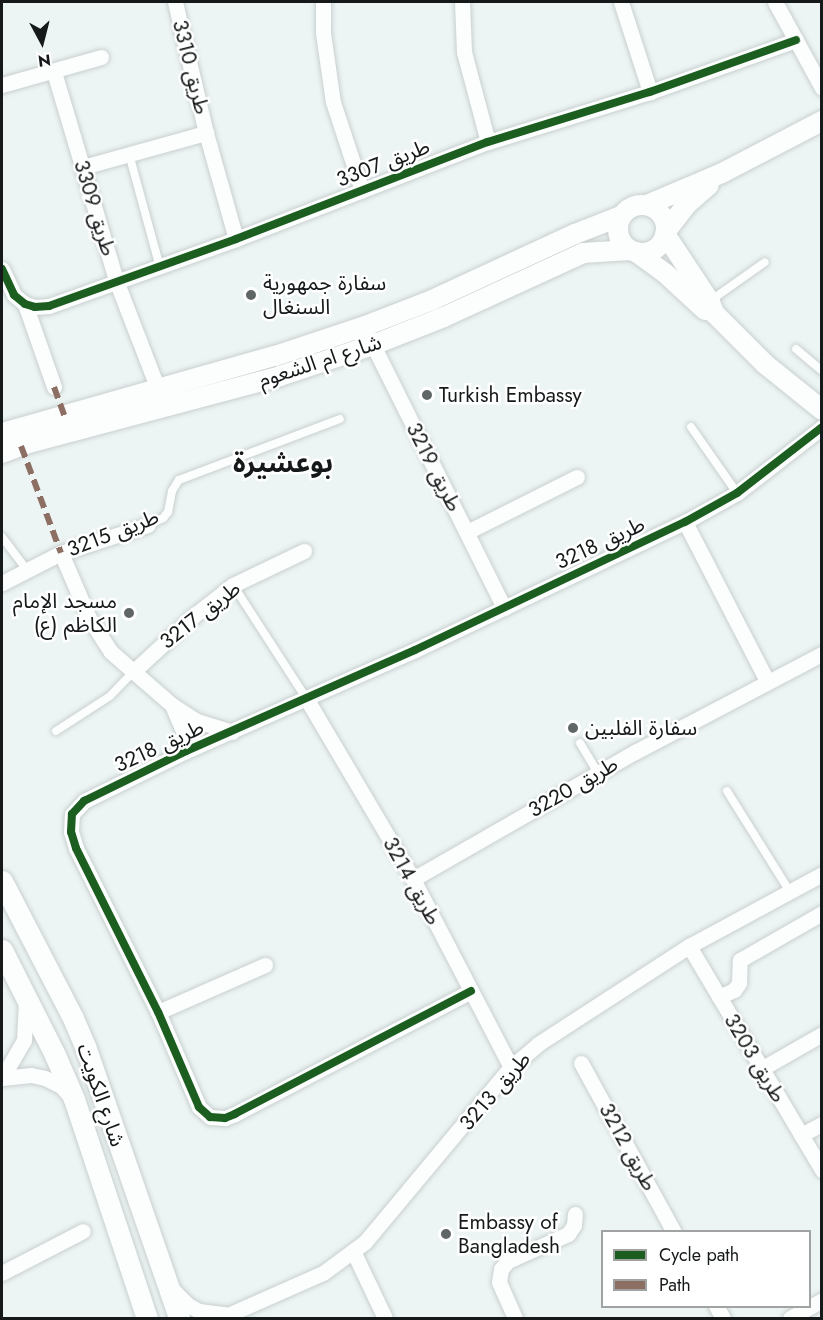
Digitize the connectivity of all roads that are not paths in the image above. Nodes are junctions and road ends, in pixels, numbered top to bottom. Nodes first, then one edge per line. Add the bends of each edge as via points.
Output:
1 (175, 2) edge
2 (323, 2) edge
3 (462, 2) edge
4 (621, 2) edge
5 (775, 2) edge
6 (796, 40) junction
7 (101, 57) dead end
8 (54, 72) junction
9 (2, 85) edge
10 (822, 88) edge
11 (650, 92) junction
12 (822, 121) edge
13 (206, 133) junction
14 (488, 142) junction
15 (129, 154) junction
16 (83, 167) junction
17 (722, 173) junction
18 (362, 190) junction
19 (647, 205) junction
20 (621, 216) junction
21 (666, 233) junction
22 (236, 239) junction
23 (633, 251) junction
24 (765, 262) dead end
25 (160, 267) junction
26 (2, 269) edge
27 (117, 283) junction
28 (25, 304) junction
29 (712, 307) junction
30 (365, 326) junction
31 (373, 345) junction
32 (796, 349) dead end
33 (822, 371) edge
34 (54, 387) dead end
35 (158, 389) junction
36 (166, 408) junction
37 (822, 410) edge
38 (340, 419) dead end
39 (691, 427) dead end
40 (822, 427) edge
41 (2, 433) edge
42 (2, 453) edge
43 (577, 477) dead end
44 (737, 493) junction
45 (685, 522) junction
46 (148, 525) joint
47 (467, 532) junction
48 (2, 537) edge
49 (304, 551) dead end
50 (62, 553) junction
51 (27, 570) junction
52 (2, 583) edge
53 (233, 585) junction
54 (504, 608) junction
55 (822, 654) edge
56 (134, 671) junction
57 (767, 681) junction
58 (306, 698) junction
59 (172, 705) junction
60 (56, 732) dead end
61 (232, 732) junction
62 (580, 743) dead end
63 (186, 751) junction
64 (598, 773) junction
65 (727, 791) dead end
66 (822, 874) edge
67 (413, 879) junction
68 (2, 881) edge
69 (789, 892) junction
70 (822, 913) edge
71 (689, 946) junction
72 (2, 950) edge
73 (265, 965) dead end
74 (471, 991) junction
75 (26, 994) junction
76 (719, 997) junction
77 (158, 1012) junction
78 (822, 1034) edge
79 (581, 1063) dead end
80 (512, 1067) junction
81 (761, 1070) junction
82 (2, 1078) edge
83 (74, 1099) junction
84 (822, 1124) edge
85 (801, 1135) junction
86 (822, 1170) edge
87 (575, 1214) dead end
88 (674, 1230) edge
89 (83, 1231) dead end
90 (353, 1251) junction
91 (2, 1273) edge
92 (162, 1276) junction
93 (808, 1308) edge
94 (223, 1316) edge
95 (147, 1318) edge
96 (179, 1318) edge
97 (385, 1318) edge
98 (515, 1318) edge
99 (790, 1318) edge

1 - 13 street, طريق 3310
2 - 18 street via 322,33 333,102
3 - 14 street via 464,52
4 - 11 street
5 - 6 street
6 - 10 street
6 - 11 street, طريق 3307
7 - 8 street
8 - 9 street
8 - 16 street, طريق 3309
11 - 14 street, طريق 3307
12 - 17 street
13 - 15 street, طريق 3310
13 - 22 street, طريق 3310
14 - 18 street, طريق 3307
15 - 16 street, طريق 3310
15 - 25 lane
16 - 27 street, طريق 3309
17 - 19 street
17 - 21 street via 686,205
18 - 22 street, طريق 3307
19 - 20 street via 635,205
19 - 21 street via 660,213
20 - 23 street via 621,242
20 - 30 street, شارع ام الشعوم
21 - 23 street via 657,248
21 - 29 street
22 - 25 street, طريق 3307
23 - 29 street via 666,274 701,309
23 - 31 street, شارع ام الشعوم via 583,253
24 - 29 lane
25 - 27 street, طريق 3307
26 - 28 street via 14,295
27 - 28 street, طريق 3307 via 49,306 35,308
27 - 35 street, طريق 3309
28 - 34 street
29 - 37 street via 765,364
30 - 31 street, طريق 3219
30 - 35 street, شارع ام الشعوم
31 - 36 street, شارع ام الشعوم
31 - 47 street, طريق 3219
32 - 33 lane
35 - 36 street, طريق 3309
35 - 41 street, شارع ام الشعوم
36 - 42 street, شارع ام الشعوم
38 - 46 lane, طريق 3215 via 179,480 172,491 168,512
39 - 44 lane
40 - 44 street, طريق 3218
43 - 47 street
44 - 45 street, طريق 3218
45 - 54 street, طريق 3218
45 - 57 street
46 - 50 street, طريق 3215
47 - 54 street, طريق 3219
48 - 51 lane
49 - 53 street, طريق 3217
50 - 51 street, طريق 3215
50 - 56 street via 89,618 111,652
51 - 52 street, طريق 3215
53 - 56 street, طريق 3217
53 - 58 lane
54 - 58 street, طريق 3218
55 - 57 street, طريق 3220
56 - 59 street
56 - 60 lane via 110,696
57 - 64 street, طريق 3220
58 - 61 street, طريق 3218
58 - 67 street, طريق 3214
59 - 61 street via 197,722
59 - 63 street via 184,733
61 - 63 street, طريق 3218
62 - 64 lane
63 - 77 street, طريق 3218 via 84,801 72,814 71,823 76,848
64 - 67 street, طريق 3220
65 - 69 lane
66 - 69 street, طريق 3213
67 - 74 street, طريق 3214
68 - 92 main road, شارع الكويت via 77,1027
69 - 71 street, طريق 3213
70 - 76 street via 740,960 739,983
71 - 76 street, طريق 3203
71 - 80 street, طريق 3213 via 549,1035
72 - 75 main road, شارع الكويت
73 - 77 street
74 - 77 street, طريق 3218 via 235,1114 218,1119 203,1114 199,1107
74 - 80 street, طريق 3214
75 - 82 street via 24,1040
75 - 83 main road, شارع الكويت
76 - 81 street, طريق 3203
78 - 81 street
79 - 88 street, طريق 3212
80 - 90 street, طريق 3213 via 383,1225
81 - 85 street, طريق 3203
82 - 83 street via 45,1078
83 - 95 main road, شارع الكويت
84 - 85 street
85 - 86 street, طريق 3203
87 - 98 street via 568,1234 508,1261 501,1269 499,1282
89 - 91 street
90 - 94 street, طريق 3213 via 301,1283
90 - 97 street
92 - 94 street, طريق 3213 via 188,1305
92 - 96 main road, شارع الكويت
93 - 99 street

